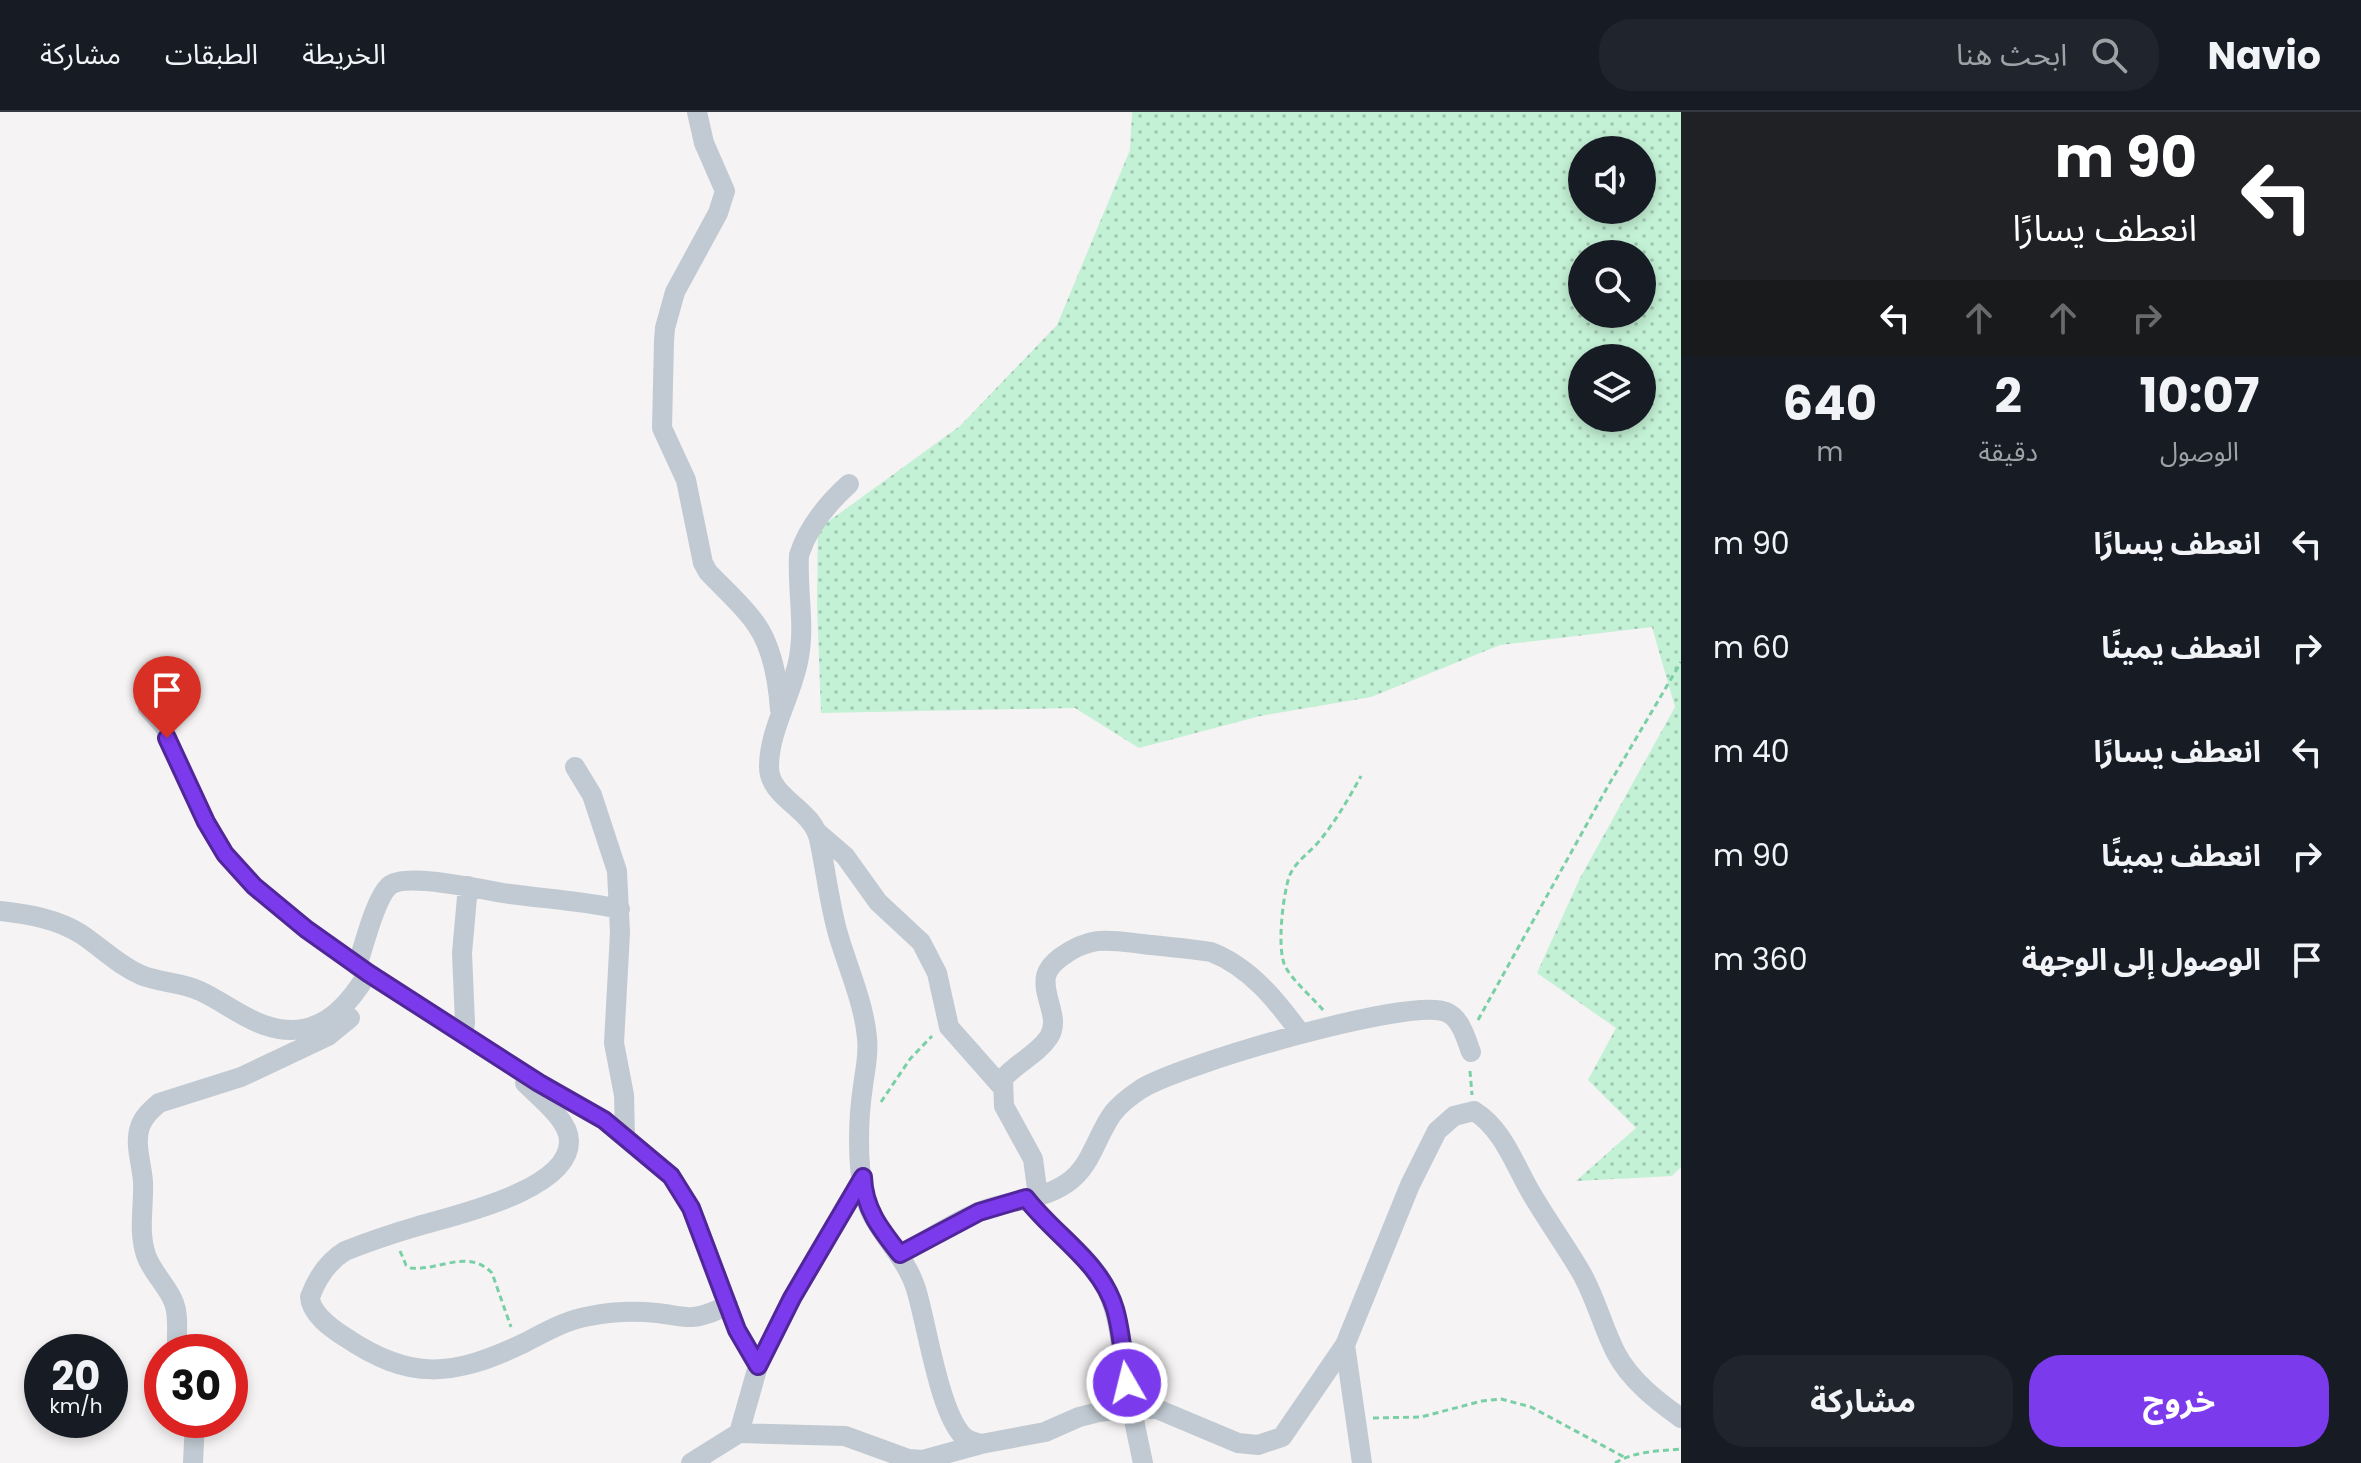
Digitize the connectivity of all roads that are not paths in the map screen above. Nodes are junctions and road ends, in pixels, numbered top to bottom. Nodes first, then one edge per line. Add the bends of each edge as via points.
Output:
1 (697, 112) edge
2 (849, 484) dead end
3 (143, 710) dead end
4 (781, 718) junction
5 (575, 767) dead end
6 (817, 832) junction
7 (468, 886) junction
8 (620, 909) junction
9 (0, 911) edge
10 (361, 977) junction
11 (463, 1034) junction
12 (1301, 1034) junction
13 (1471, 1052) road end
14 (495, 1054) junction
15 (1002, 1087) junction
16 (625, 1136) junction
17 (863, 1177) junction
18 (1032, 1197) junction
19 (900, 1254) junction
20 (728, 1305) junction
21 (177, 1334) edge
22 (1345, 1345) junction
23 (758, 1366) junction
24 (1131, 1408) junction
25 (1681, 1418) edge
26 (739, 1433) junction
27 (194, 1438) edge
28 (970, 1452) edge
29 (907, 1461) edge
30 (193, 1463) edge
31 (691, 1463) edge
32 (1143, 1463) edge
33 (1362, 1463) edge

1 - 4 street via 725,191 668,316 662,428 686,480 703,563 757,624 766,643
2 - 4 street via 825,509 799,555 800,653
3 - 10 lane via 167,738 225,854 254,886
4 - 6 street via 771,749 770,777
5 - 8 street via 592,795 610,845
6 - 15 street via 921,942 937,973 948,1023
6 - 17 street via 831,908 867,1035
7 - 8 street
7 - 10 street via 433,881 394,882 387,887
7 - 11 street
8 - 16 street via 614,1043
9 - 10 street via 67,926 143,976 193,987 265,1025 290,1030 326,1021 345,1007
10 - 11 street
10 - 21 street via 350,1018 328,1036 241,1077 159,1103 140,1126 146,1256 175,1303
11 - 14 street
12 - 13 street via 1407,1010 1445,1011 1460,1025
12 - 15 street via 1255,980 1226,958 1190,948 1098,940 1071,950 1048,971 1051,1034 1008,1073
12 - 18 street via 1141,1089 1115,1110 1082,1170 1068,1183
14 - 16 street
14 - 20 street via 564,1127 570,1143 562,1161 506,1200 345,1251 329,1264 310,1297 327,1324 386,1361 431,1371 460,1367 592,1316 652,1312 693,1317
15 - 18 street via 1009,1119 1033,1159
16 - 20 street via 671,1176 691,1208
17 - 19 street via 875,1223
17 - 23 street
18 - 19 street via 979,1212
18 - 24 street via 1054,1231 1088,1262 1108,1292 1120,1331
19 - 28 street via 914,1284 955,1425 971,1441
20 - 23 street
22 - 24 street via 1291,1426 1266,1444 1238,1443 1157,1409
22 - 25 street via 1425,1152 1444,1123 1474,1111 1501,1139 1583,1276 1627,1370
22 - 33 street
23 - 26 street
24 - 28 street via 1079,1417
24 - 32 street
26 - 29 street via 845,1436
26 - 31 street
27 - 30 street
28 - 29 street

